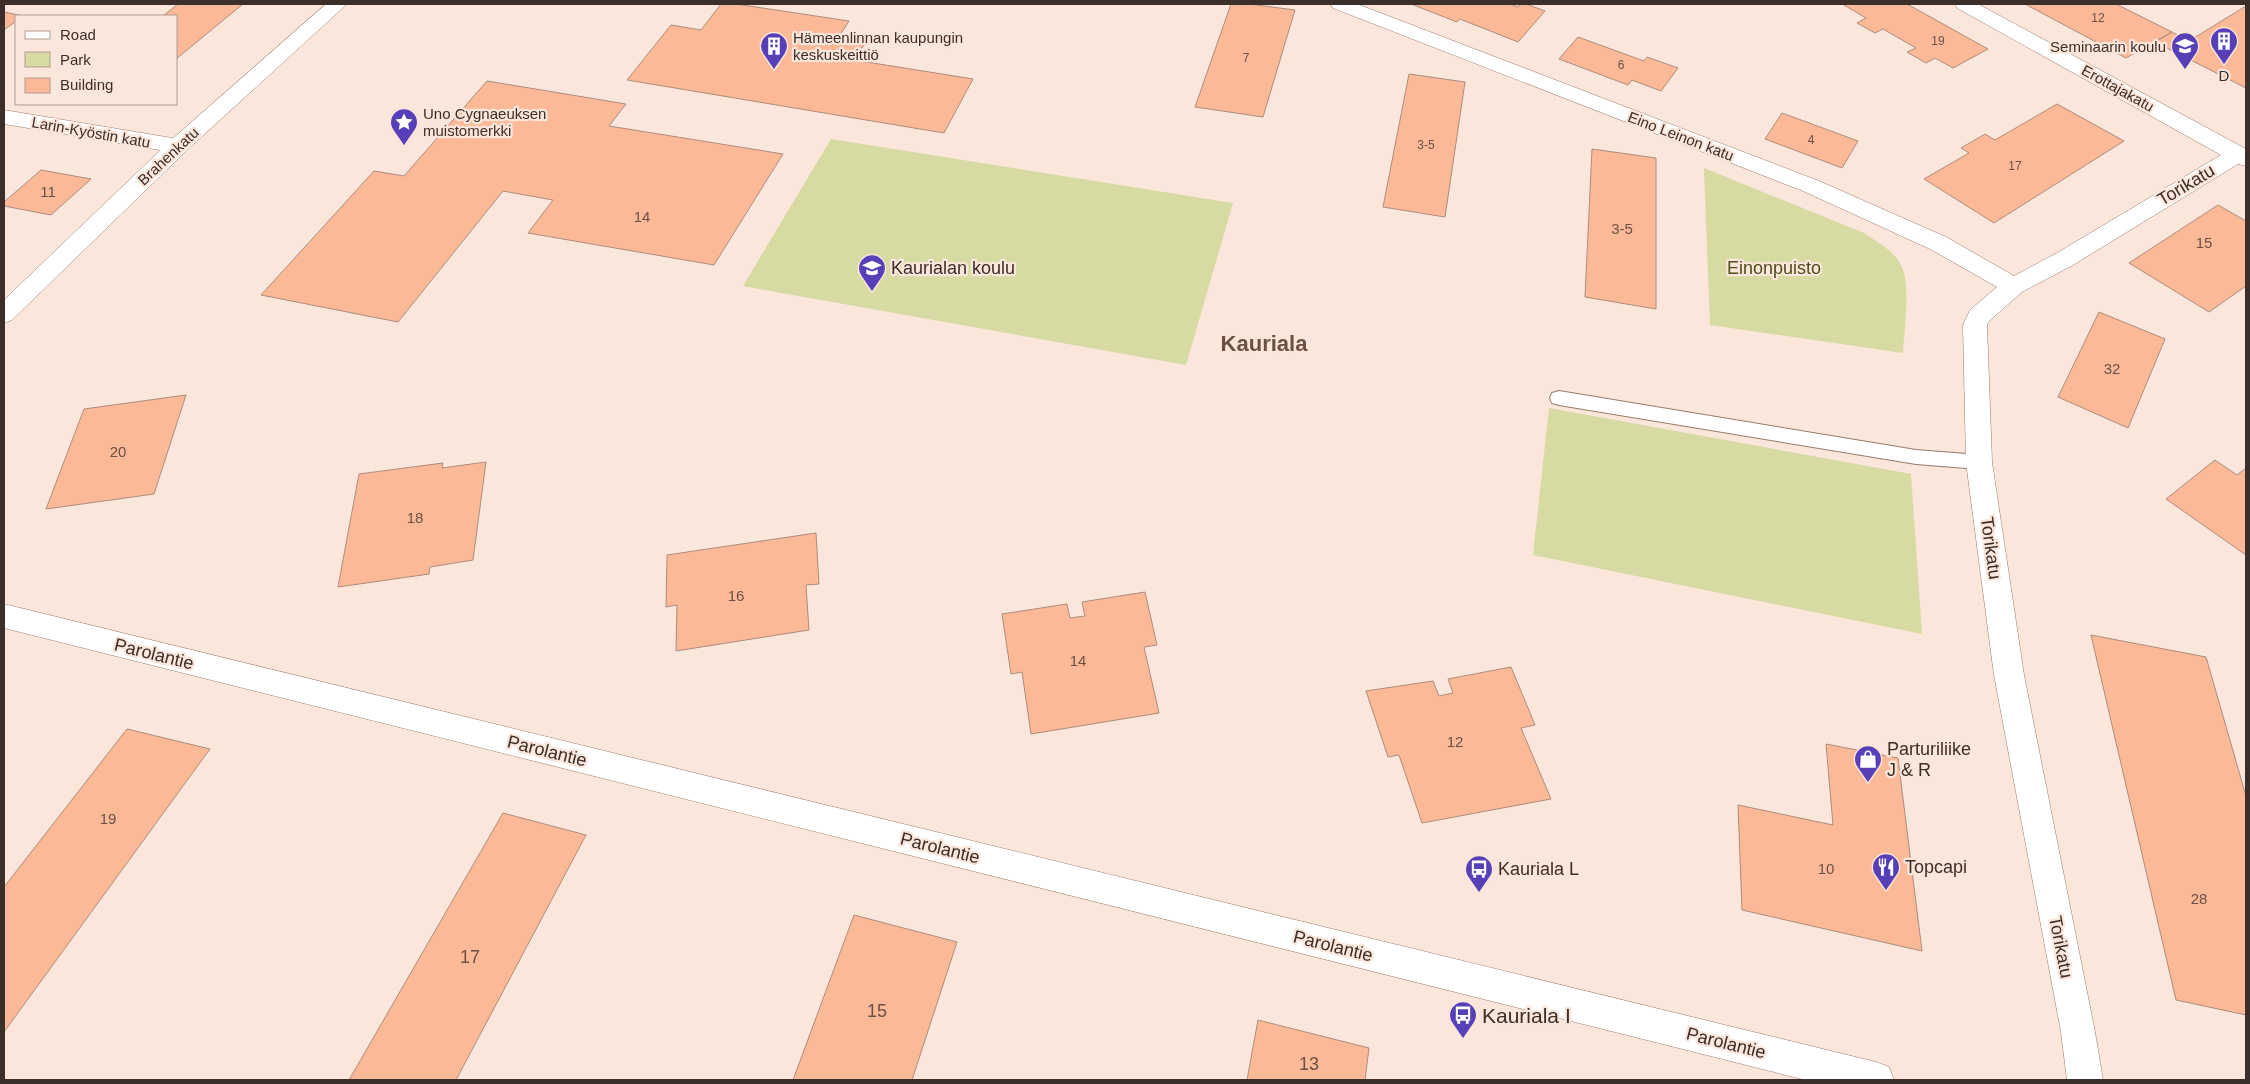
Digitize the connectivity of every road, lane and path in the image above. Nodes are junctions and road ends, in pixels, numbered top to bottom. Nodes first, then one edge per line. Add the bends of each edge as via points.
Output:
1 (336, 4) edge
2 (1340, 4) edge
3 (1964, 4) edge
4 (4, 117) edge
5 (178, 146) junction
6 (2242, 156) edge
7 (2014, 286) junction
8 (4, 314) edge
9 (1560, 398) dead end
10 (1979, 462) junction
11 (4, 616) edge
12 (1876, 1080) edge
13 (2085, 1080) edge

1 - 5 street, Brahenkatu
2 - 7 street, Eino Leinon katu via 1811,186 1938,243
3 - 6 street, Erottajakatu
4 - 5 street, Larin-Kyöstin katu
5 - 8 street, Brahenkatu
6 - 7 street, Torikatu
7 - 10 street, Torikatu via 1979,316 1975,325
9 - 10 lane via 1916,457
10 - 13 street, Torikatu via 2009,675
11 - 12 street, Parolantie

